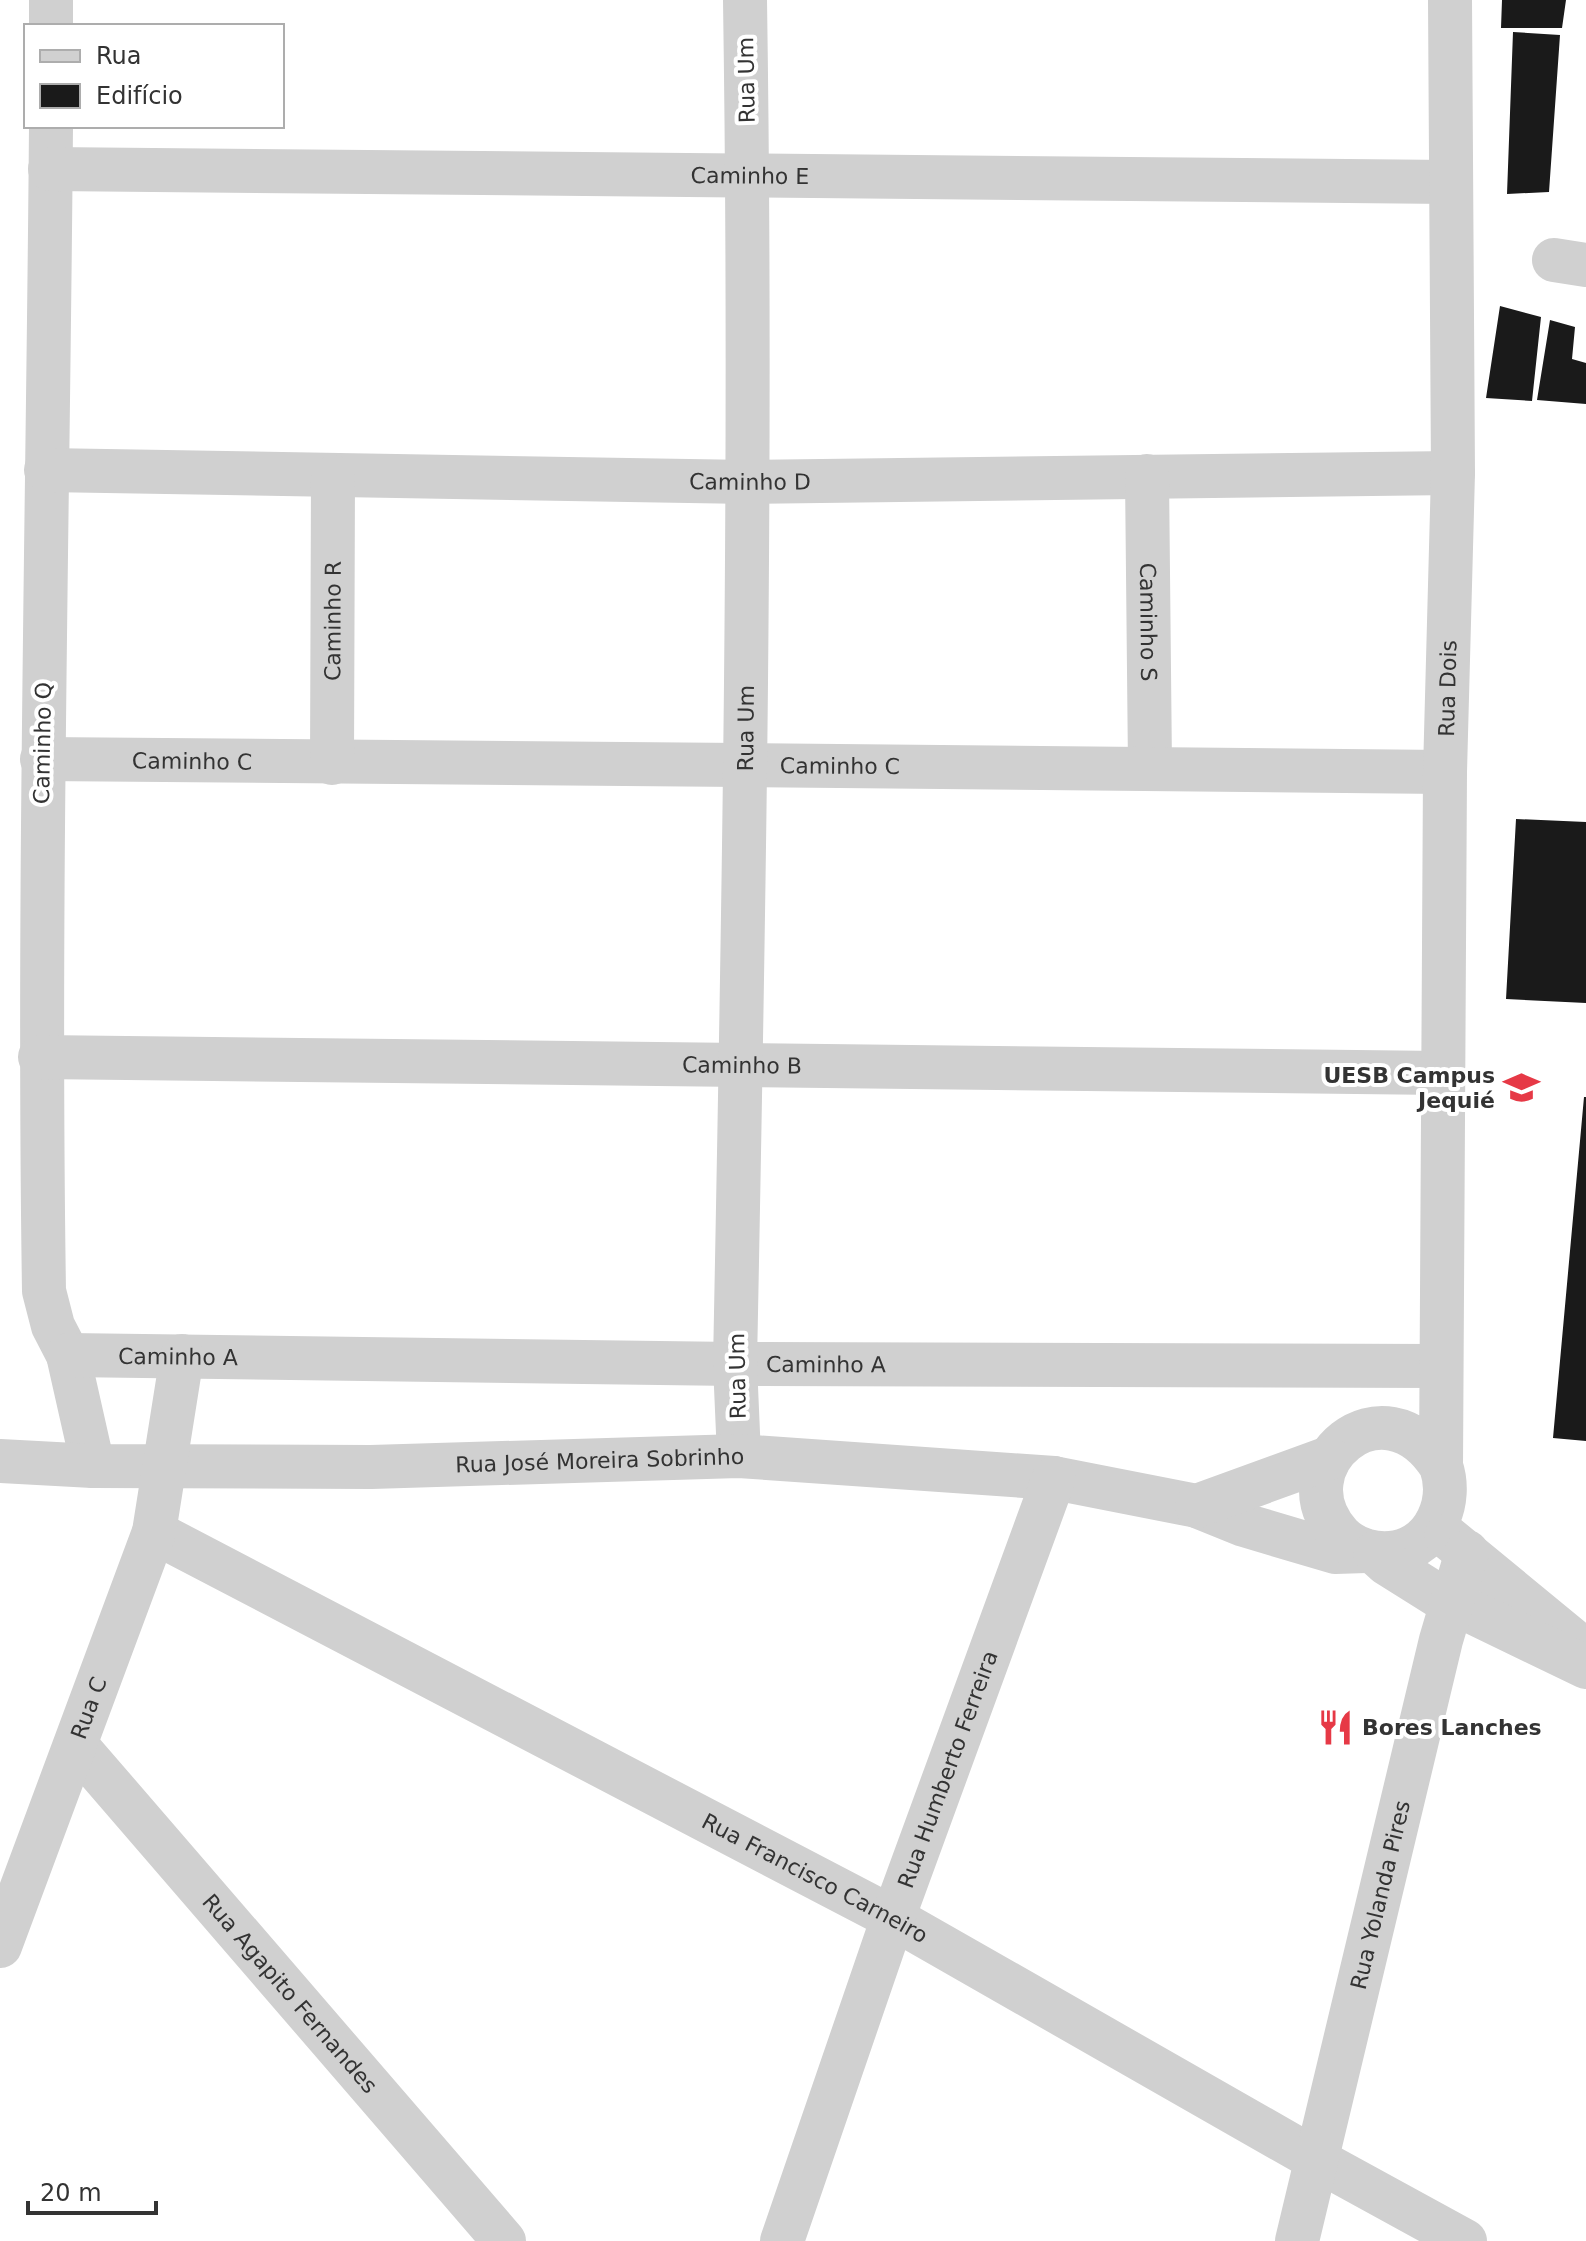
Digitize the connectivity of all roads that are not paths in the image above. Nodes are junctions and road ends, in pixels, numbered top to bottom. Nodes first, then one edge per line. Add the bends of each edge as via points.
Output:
1 (51, 0) edge
2 (745, 0) edge
3 (1450, 0) edge
4 (51, 24) edge
5 (51, 128) edge
6 (50, 169) junction
7 (748, 176) junction
8 (1450, 182) junction
9 (46, 470) junction
10 (1453, 473) junction
11 (1147, 476) junction
12 (333, 477) junction
13 (749, 482) junction
14 (42, 759) junction
15 (332, 763) junction
16 (747, 765) junction
17 (1150, 767) junction
18 (1445, 772) junction
19 (40, 1057) junction
20 (741, 1065) junction
21 (1442, 1073) junction
22 (68, 1355) junction
23 (182, 1356) junction
24 (735, 1364) junction
25 (1442, 1370) junction
26 (1372, 1429) junction
27 (739, 1456) junction
28 (1329, 1458) junction
29 (0, 1461) edge
30 (93, 1466) junction
31 (1441, 1466) junction
32 (165, 1467) junction
33 (1054, 1478) junction
34 (1197, 1506) junction
35 (1434, 1524) junction
36 (154, 1532) junction
37 (1371, 1552) junction
38 (1467, 1552) junction
39 (1451, 1602) junction
40 (1586, 1651) edge
41 (1586, 1667) edge
42 (76, 1745) junction
43 (893, 1918) junction
44 (0, 1946) edge
45 (1317, 2160) junction
46 (504, 2241) edge
47 (782, 2241) edge
48 (1297, 2241) edge
49 (1465, 2241) edge

1 - 4 street
2 - 7 street, Rua Um
3 - 8 street, Rua Dois
5 - 6 street, Caminho Q
6 - 7 street, Caminho E
6 - 9 street, Caminho Q
7 - 8 street, Caminho E
7 - 13 street, Rua Um
8 - 10 street, Rua Dois
9 - 12 street, Caminho D
9 - 14 street, Caminho Q
10 - 11 street, Caminho D
10 - 18 street, Rua Dois
11 - 13 street, Caminho D
11 - 17 street, Caminho S
12 - 13 street, Caminho D
12 - 15 street, Caminho R
13 - 16 street, Rua Um
14 - 15 street, Caminho C
14 - 19 street, Caminho Q
15 - 16 street, Caminho C
16 - 17 street, Caminho C
16 - 20 street, Rua Um
17 - 18 street, Caminho C
18 - 21 street, Rua Dois
19 - 20 street, Caminho B
19 - 22 street, Caminho Q via 44,1291
20 - 21 street, Caminho B
20 - 24 street, Rua Um
21 - 25 street, Rua Dois
22 - 23 street, Caminho A
22 - 30 street, Caminho Q
23 - 24 street, Caminho A
23 - 32 street, Rua C
24 - 25 street, Caminho A
24 - 27 street, Rua Um
25 - 26 street
25 - 31 street, Rua Dois
26 - 28 street via 1340,1444
26 - 31 street via 1393,1428 1413,1435
27 - 32 street, Rua José Moreira Sobrinho
27 - 33 street, Rua José Moreira Sobrinho
28 - 34 street
28 - 37 street via 1322,1503 1330,1524 1346,1541
29 - 30 street, Rua José Moreira Sobrinho
30 - 32 street, Rua José Moreira Sobrinho
31 - 35 street via 1447,1491
32 - 36 street, Rua C
33 - 34 street, Rua José Moreira Sobrinho
33 - 43 street, Rua Humberto Ferreira
34 - 37 street, Rua José Moreira Sobrinho via 1311,1546
35 - 37 street via 1418,1543 1397,1552
35 - 38 street
36 - 42 street, Rua C
36 - 43 street, Rua Francisco Carneiro
37 - 39 street
38 - 39 street, Rua Yolanda Pires
38 - 40 street
39 - 41 street
39 - 45 street, Rua Yolanda Pires
42 - 44 street, Rua C
42 - 46 street, Rua Agapito Fernandes
43 - 45 street, Rua Francisco Carneiro
43 - 47 street, Rua Humberto Ferreira
45 - 48 street, Rua Yolanda Pires
45 - 49 street, Rua Francisco Carneiro

